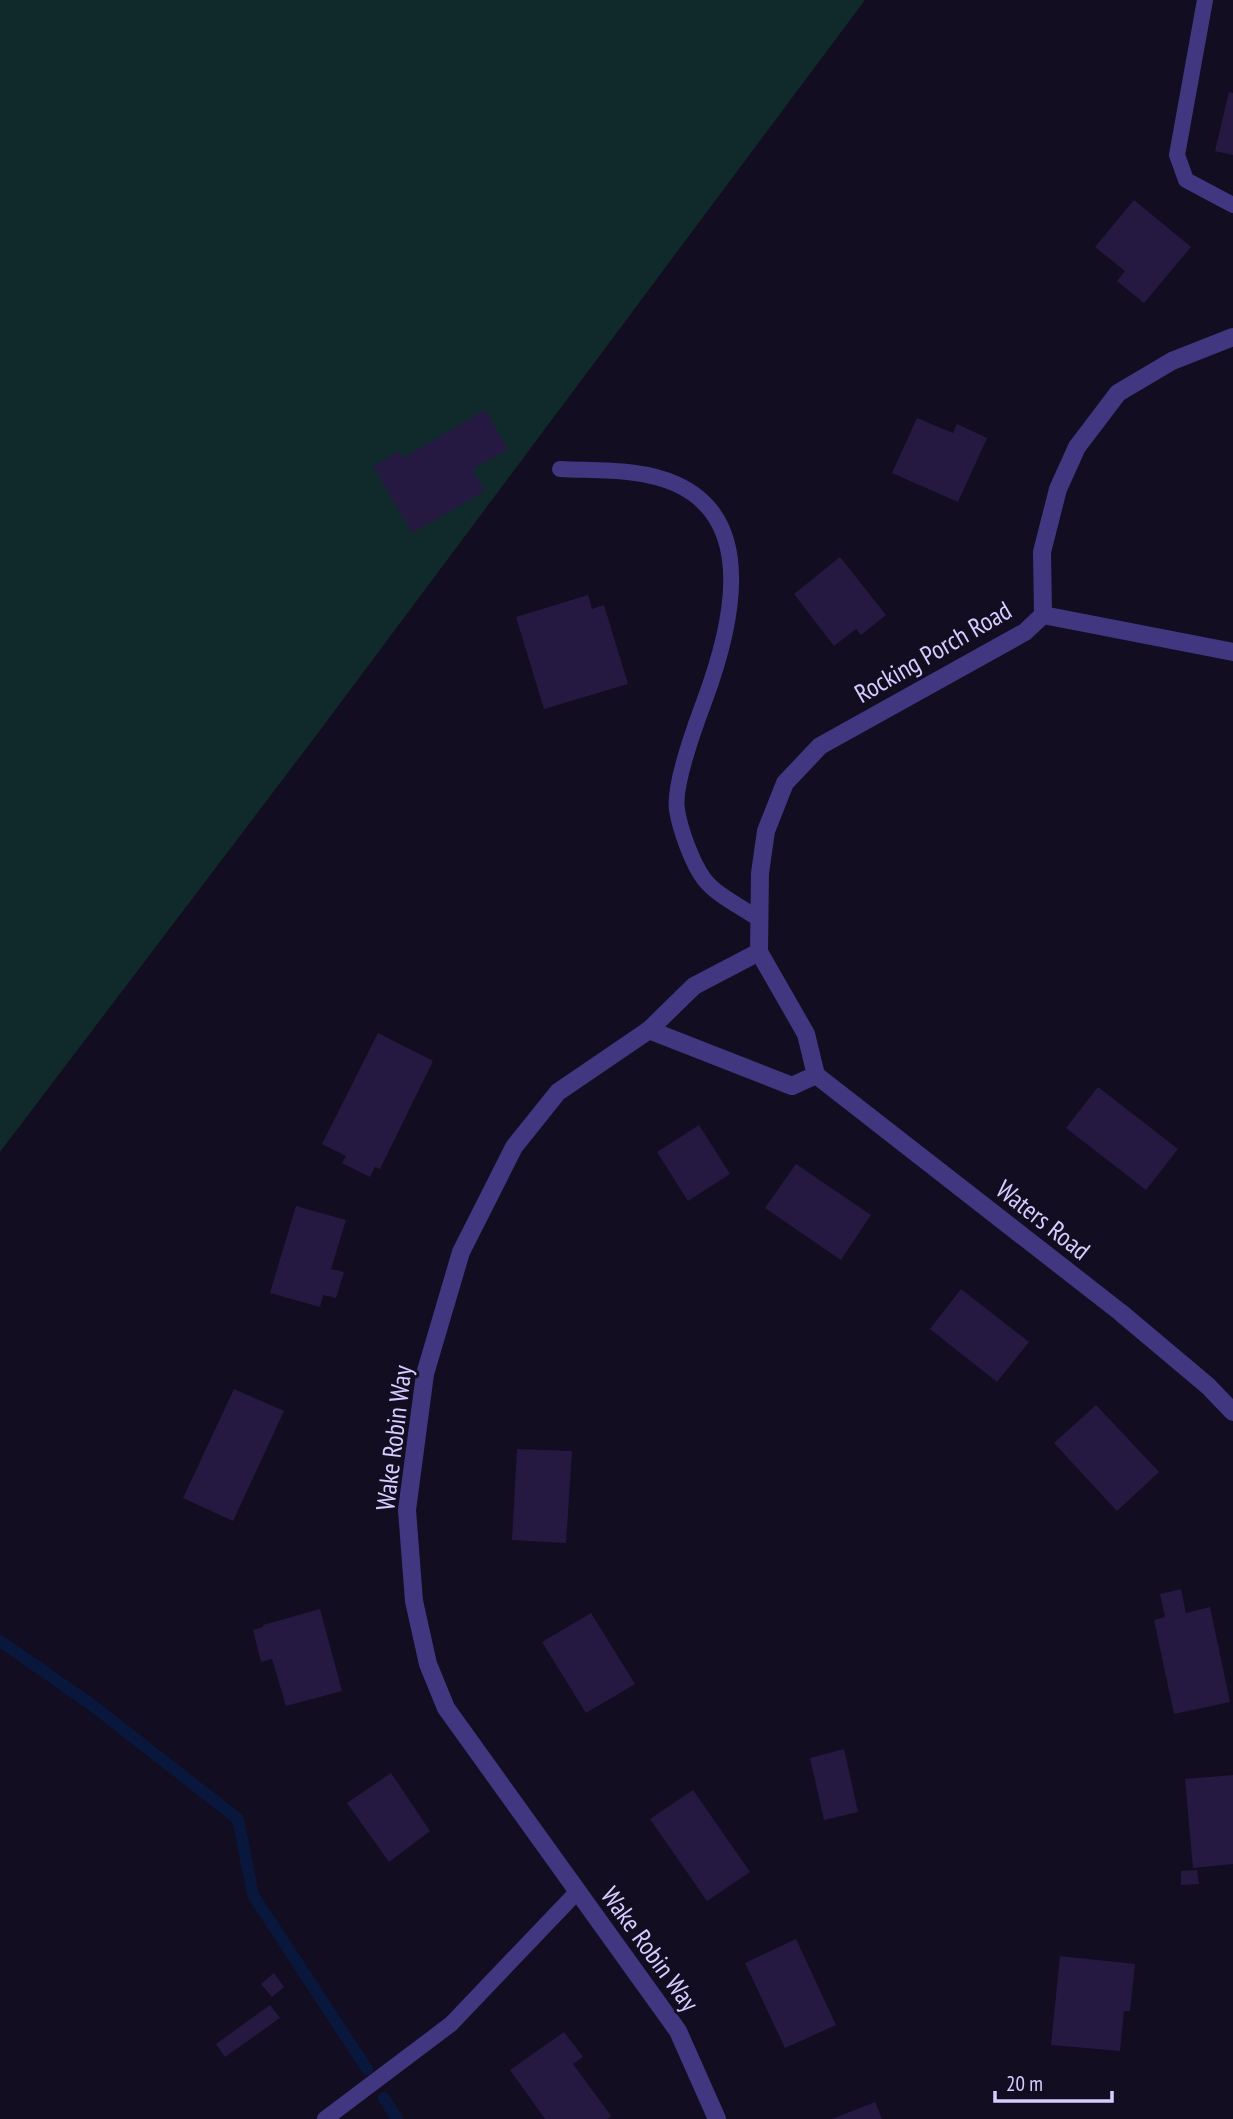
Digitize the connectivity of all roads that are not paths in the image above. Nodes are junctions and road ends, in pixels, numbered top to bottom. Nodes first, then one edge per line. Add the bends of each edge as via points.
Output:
1 (1205, 0) edge
2 (1233, 205) edge
3 (1233, 337) edge
4 (560, 469) dead end
5 (1043, 615) junction
6 (1233, 652) edge
7 (759, 919) junction
8 (759, 952) junction
9 (649, 1030) junction
10 (816, 1075) junction
11 (1233, 1412) edge
12 (577, 1892) junction
13 (326, 2119) edge
14 (717, 2119) edge

1 - 2 lane via 1177,155 1186,180
3 - 5 street, Rocking Porch Road via 1172,361 1118,393 1077,447 1058,489 1042,552
4 - 7 lane via 620,472 674,483 708,506 717,519 730,554 730,609 725,638 686,754 676,806 686,843 704,879
5 - 6 street
5 - 7 street, Rocking Porch Road via 996,649 820,746 785,783 766,831
7 - 8 street, Rocking Porch Road
8 - 9 street, Wake Robin Way via 694,986
8 - 10 street via 806,1034
9 - 10 street via 792,1086
9 - 12 street, Wake Robin Way via 558,1092 514,1147 461,1252 425,1374 407,1510 414,1601 429,1664 446,1708
10 - 11 street, Waters Road via 1129,1321
12 - 13 lane via 451,2024
12 - 14 street, Wake Robin Way via 678,2031

